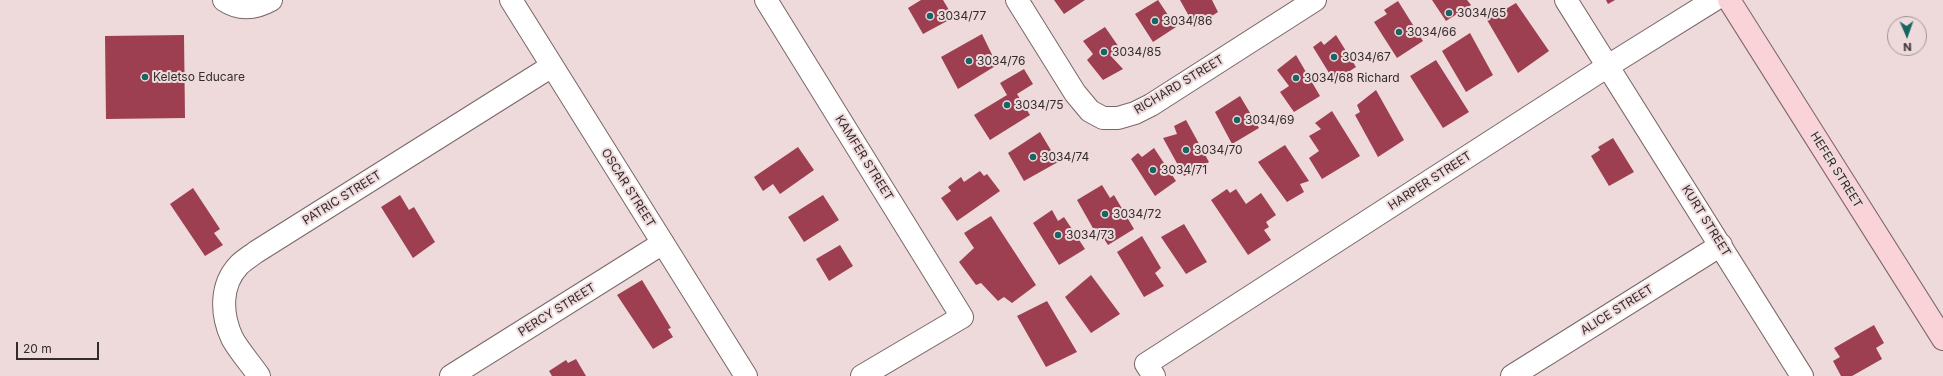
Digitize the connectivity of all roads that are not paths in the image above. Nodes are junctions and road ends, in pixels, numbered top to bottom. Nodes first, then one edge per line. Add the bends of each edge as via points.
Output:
1 (224, 0) edge
2 (271, 0) edge
3 (511, 0) edge
4 (766, 0) edge
5 (1017, 0) edge
6 (1315, 0) edge
7 (1566, 0) edge
8 (1714, 0) edge
9 (1729, 0) edge
10 (552, 66) junction
11 (1608, 66) junction
12 (663, 243) junction
13 (1721, 245) junction
14 (1943, 339) edge
15 (1150, 370) edge
16 (259, 376) edge
17 (452, 376) edge
18 (746, 376) edge
19 (862, 376) edge
20 (1512, 376) edge
21 (1802, 376) edge

1 - 2 street via 244,8 259,6
3 - 10 street, OSCAR STREET
4 - 19 street, KAMFER STREET via 962,316
5 - 6 street, RICHARD STREET via 1074,93 1090,111 1103,118 1118,118 1151,105
7 - 11 street, KURT STREET
8 - 11 street, HARPER STREET
9 - 14 street, HEFER STREET
10 - 12 street, OSCAR STREET
10 - 16 street, PATRIC STREET via 239,265 229,278 224,292 224,307 232,338
11 - 13 street, KURT STREET
11 - 15 street, HARPER STREET
12 - 17 street, PERCY STREET
12 - 18 street, OSCAR STREET
13 - 20 street, ALICE STREET
13 - 21 street, KURT STREET

